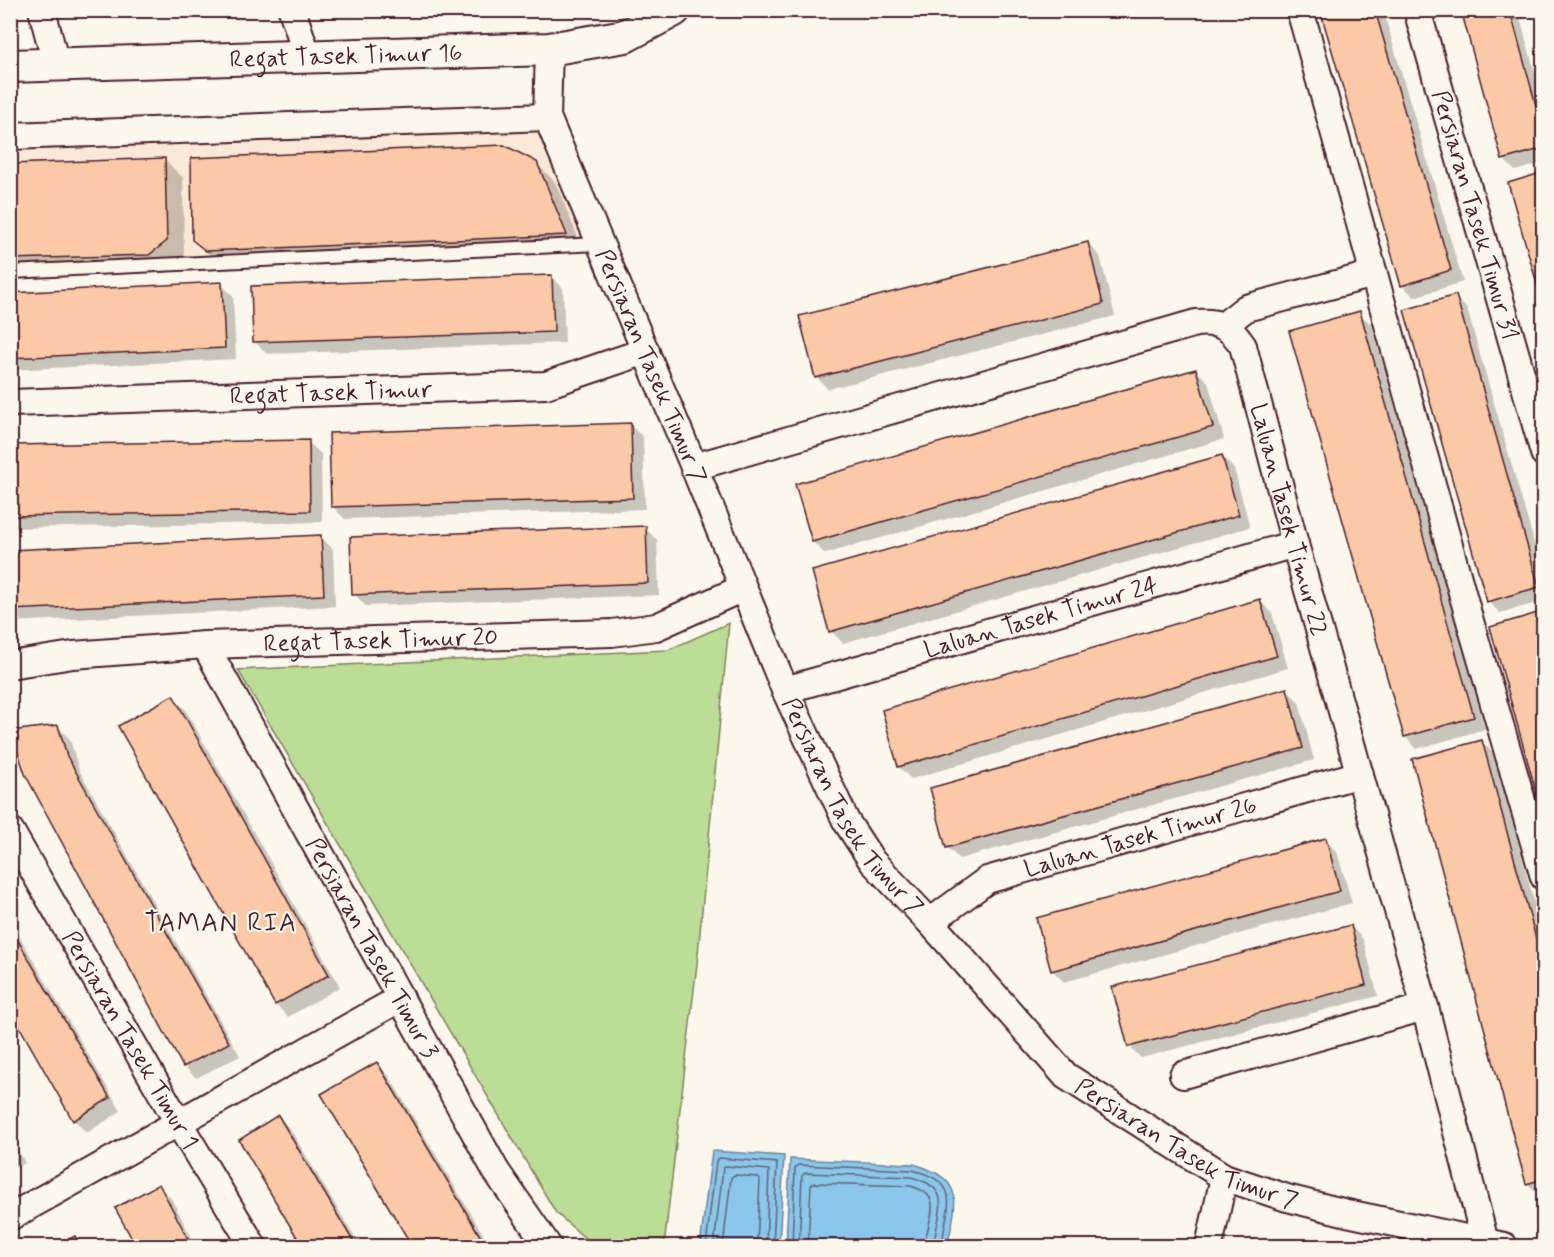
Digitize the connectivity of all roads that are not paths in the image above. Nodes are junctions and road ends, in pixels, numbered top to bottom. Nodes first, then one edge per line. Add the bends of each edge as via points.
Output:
1 (42, 10) edge
2 (292, 10) edge
3 (674, 10) edge
4 (1300, 10) edge
5 (1417, 10) edge
6 (549, 50) junction
7 (308, 58) junction
8 (56, 64) junction
9 (10, 66) edge
10 (547, 117) junction
11 (10, 136) edge
12 (599, 244) junction
13 (10, 272) edge
14 (1374, 274) junction
15 (1223, 326) junction
16 (646, 351) junction
17 (10, 403) edge
18 (1544, 453) edge
19 (694, 467) junction
20 (1295, 544) junction
21 (743, 588) junction
22 (205, 645) junction
23 (10, 666) edge
24 (785, 690) junction
25 (1360, 774) junction
26 (10, 830) edge
27 (1544, 877) edge
28 (930, 922) junction
29 (400, 998) junction
30 (1425, 1007) junction
31 (1183, 1076) dead end
32 (178, 1122) junction
33 (1224, 1178) junction
34 (10, 1218) edge
35 (1492, 1245) edge
36 (253, 1246) edge
37 (548, 1246) edge
38 (1209, 1246) edge

1 - 8 street
2 - 7 street
3 - 6 street, Regat Tasek Timur 16 via 625,36
4 - 14 street
5 - 18 street, Persiaran Tasek Timur 31
6 - 7 street, Regat Tasek Timur 16
6 - 10 street, Persiaran Tasek Timur 7
7 - 8 street, Regat Tasek Timur 16
8 - 9 street, Regat Tasek Timur 16
10 - 11 street
10 - 12 street, Persiaran Tasek Timur 7
12 - 13 lane
12 - 16 street, Persiaran Tasek Timur 7
14 - 15 street via 1246,308
14 - 27 street
15 - 19 street via 1196,323
15 - 20 street, Laluan Tasek Timur 22 via 1243,346
16 - 17 street, Regat Tasek Timur via 546,385
16 - 19 street, Persiaran Tasek Timur 7
19 - 21 street, Persiaran Tasek Timur 7
20 - 24 street, Laluan Tasek Timur 24
20 - 25 street, Laluan Tasek Timur 22
21 - 22 street, Regat Tasek Timur 20 via 656,627 612,633
21 - 24 street, Persiaran Tasek Timur 7
22 - 23 street, Regat Tasek Timur 20 via 73,655
22 - 29 street, Persiaran Tasek Timur 3
24 - 28 street, Persiaran Tasek Timur 7 via 846,821 872,861
25 - 28 street, Laluan Tasek Timur 26 via 987,880
25 - 30 street, Laluan Tasek Timur 22
26 - 32 street, Persiaran Tasek Timur 1
28 - 33 street, Persiaran Tasek Timur 7 via 1066,1076
29 - 32 street
29 - 37 street, Persiaran Tasek Timur 3 via 496,1171
30 - 31 street
30 - 35 street, Laluan Tasek Timur 22
32 - 34 street
32 - 36 street, Persiaran Tasek Timur 1
33 - 35 street, Persiaran Tasek Timur 7 via 1347,1213
33 - 38 street

